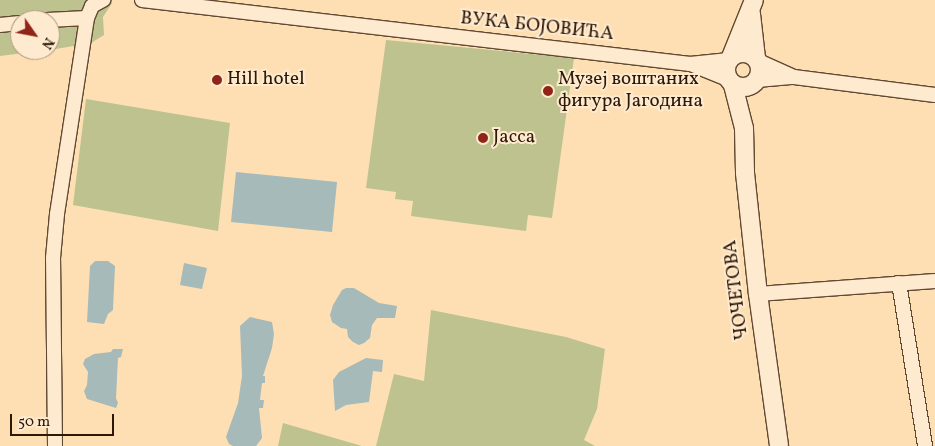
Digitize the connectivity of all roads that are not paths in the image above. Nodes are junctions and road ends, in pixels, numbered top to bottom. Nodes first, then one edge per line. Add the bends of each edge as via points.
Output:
1 (103, 0) edge
2 (142, 0) edge
3 (752, 7) edge
4 (87, 18) junction
5 (60, 19) edge
6 (730, 59) junction
7 (757, 60) junction
8 (690, 64) junction
9 (794, 77) junction
10 (756, 81) junction
11 (730, 82) junction
12 (935, 95) edge
13 (744, 128) junction
14 (935, 281) edge
15 (899, 283) junction
16 (758, 294) junction
17 (55, 446) edge
18 (779, 446) edge
19 (925, 446) edge

1 - 4 street via 92,6
2 - 8 street, ВУКА БОЈОВИЋА
3 - 6 street, ЧОЧЕТОВА
3 - 7 street, ЧОЧЕТОВА
4 - 5 street
4 - 17 street via 53,258
6 - 7 street via 744,53
6 - 8 street, ВУКА БОЈОВИЋА
6 - 11 street, ЧОЧЕТОВА via 726,71
7 - 9 street
7 - 10 street, ЧОЧЕТОВА via 760,73
8 - 11 street, ВУКА БОЈОВИЋА
9 - 10 street
9 - 12 street
10 - 11 street via 744,88
10 - 13 street, ЧОЧЕТОВА
11 - 13 street, ЧОЧЕТОВА
13 - 16 street, ЧОЧЕТОВА via 745,173
14 - 15 street
15 - 16 street
15 - 19 street
16 - 18 street, ЧОЧЕТОВА

